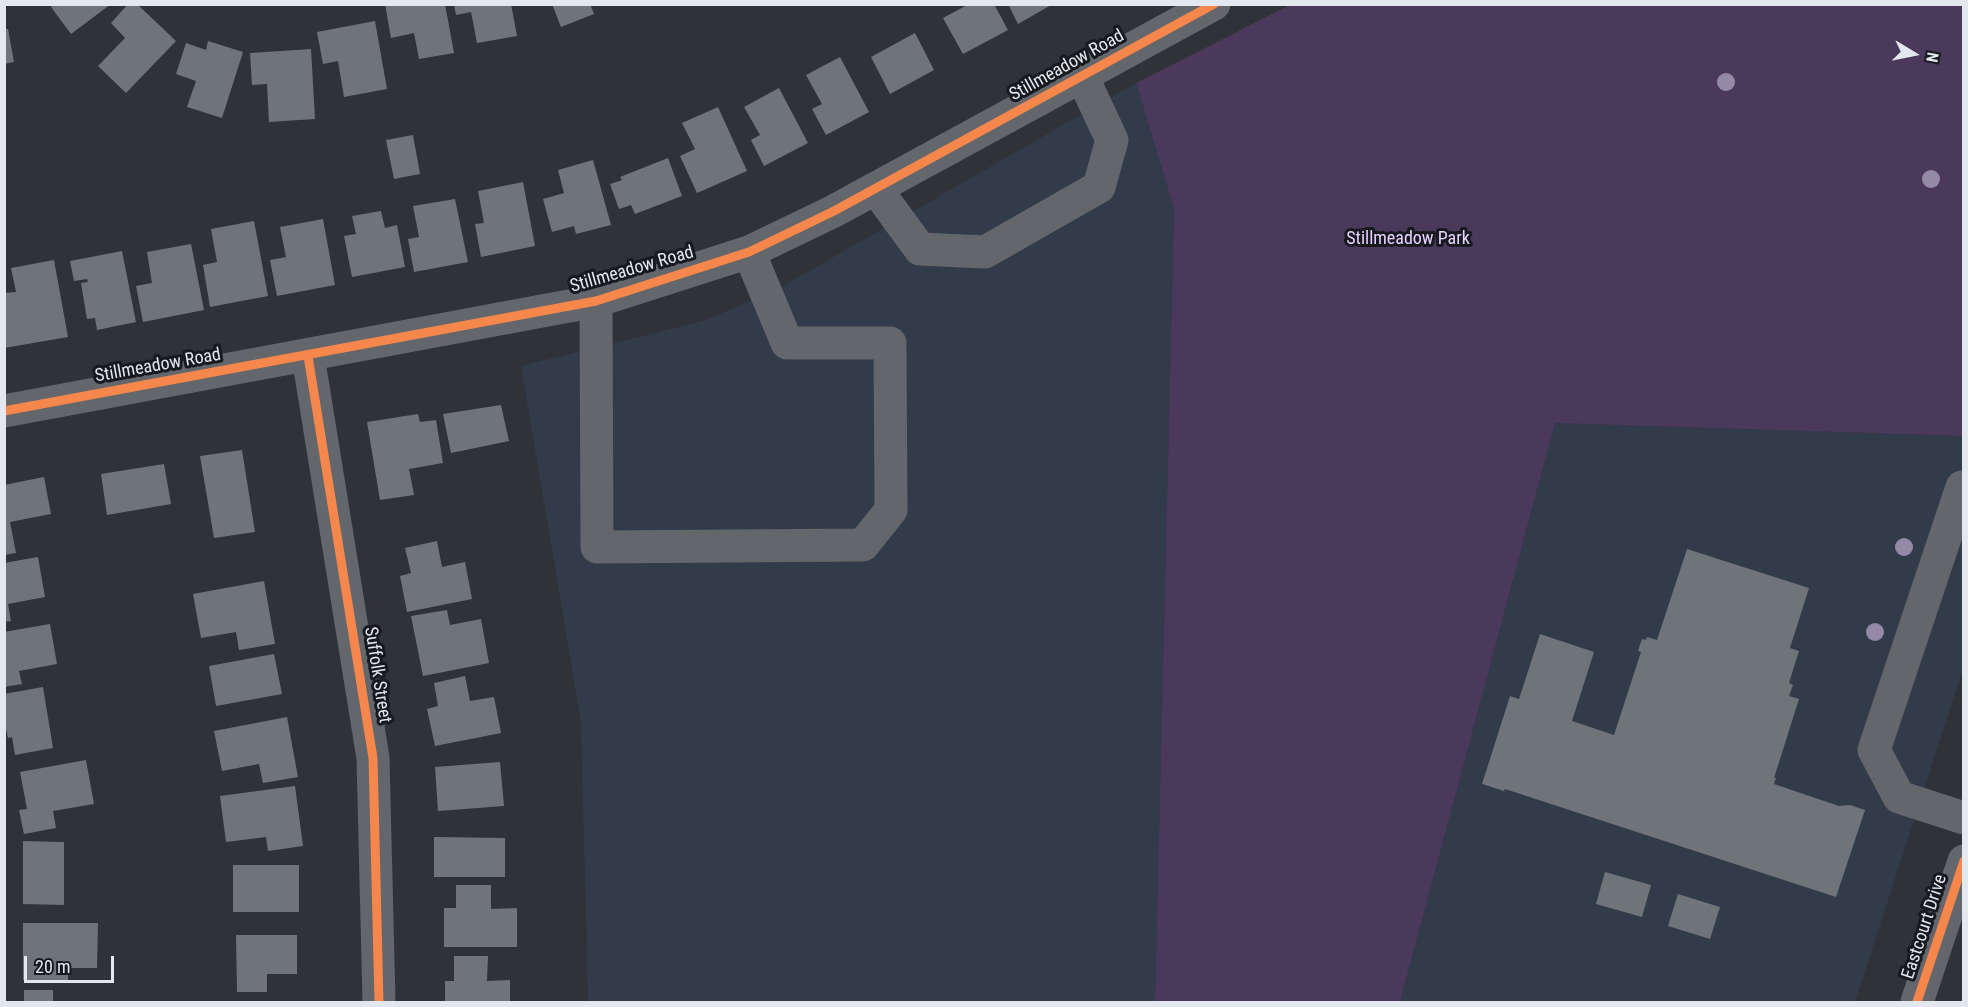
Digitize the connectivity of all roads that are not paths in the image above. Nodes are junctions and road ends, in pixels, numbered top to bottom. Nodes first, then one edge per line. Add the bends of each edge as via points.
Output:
1 (1214, 4) edge
2 (1082, 76) junction
3 (876, 189) junction
4 (749, 252) junction
5 (596, 301) junction
6 (308, 356) junction
7 (4, 411) edge
8 (1962, 487) dead end
9 (1964, 818) edge
10 (1964, 861) edge
11 (379, 1002) edge
12 (1917, 1002) edge

1 - 2 street, Stillmeadow Road
2 - 3 street, Stillmeadow Road
2 - 3 street via 1112,140 1099,187 985,252 920,249
3 - 4 street, Stillmeadow Road
4 - 5 street, Stillmeadow Road
4 - 5 street via 787,343 890,343 891,510 863,545 597,547
5 - 6 street, Stillmeadow Road
6 - 7 street, Stillmeadow Road
6 - 11 street, Suffolk Street via 374,758
8 - 9 street via 1874,750 1899,797
10 - 12 street, Eastcourt Drive

